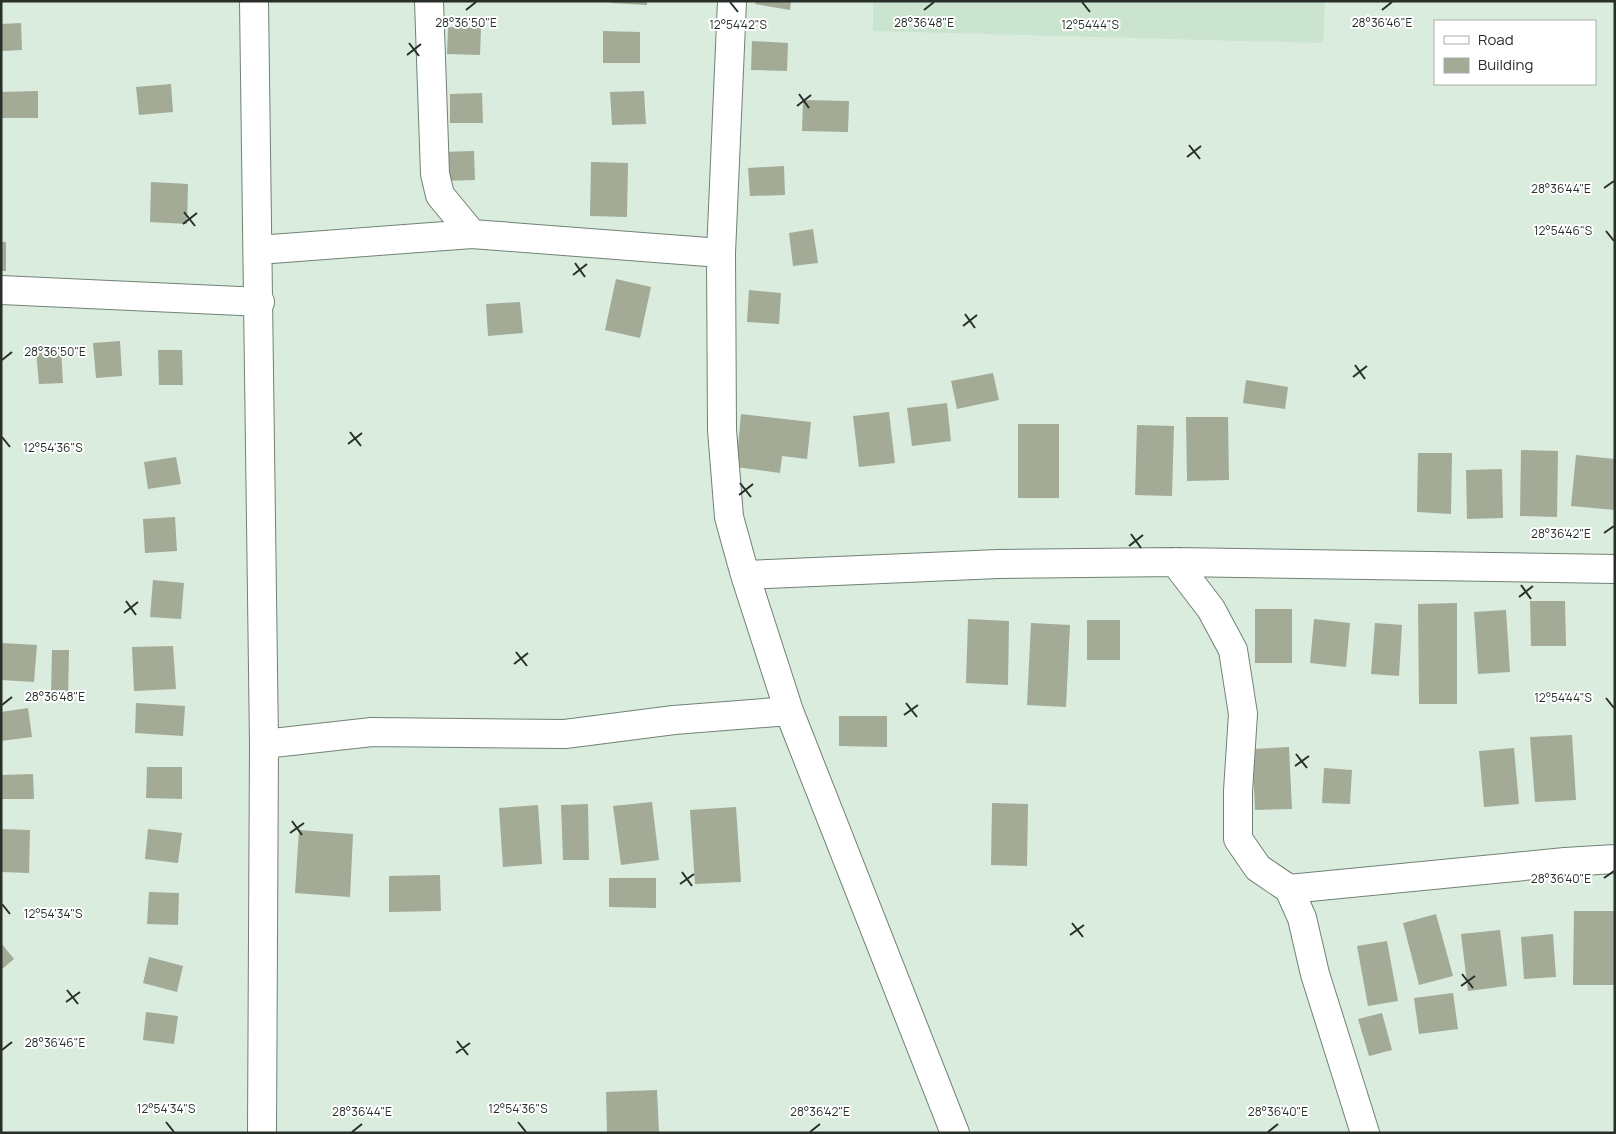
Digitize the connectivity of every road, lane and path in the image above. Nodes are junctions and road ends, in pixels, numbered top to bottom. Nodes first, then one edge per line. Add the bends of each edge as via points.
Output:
1 (254, 1) edge
2 (429, 1) edge
3 (732, 1) edge
4 (472, 234) junction
5 (258, 250) junction
6 (721, 253) junction
7 (1, 290) edge
8 (260, 302) junction
9 (1175, 562) junction
10 (1615, 569) edge
11 (745, 574) junction
12 (789, 711) junction
13 (264, 744) junction
14 (1615, 859) edge
15 (1289, 889) junction
16 (262, 1133) edge
17 (955, 1133) edge
18 (1364, 1133) edge

1 - 5 street
2 - 4 street via 435,174 440,195
3 - 6 street
4 - 5 street
4 - 6 street
5 - 8 street
6 - 11 street via 722,430 729,518
7 - 8 street
8 - 13 street
9 - 10 street
9 - 11 street via 998,564
9 - 15 street via 1211,609 1233,650 1243,714 1238,839 1258,868
11 - 12 street
12 - 13 street via 674,720 565,734 372,732
12 - 17 street
13 - 16 street
14 - 15 street
15 - 18 street via 1302,918 1315,974

